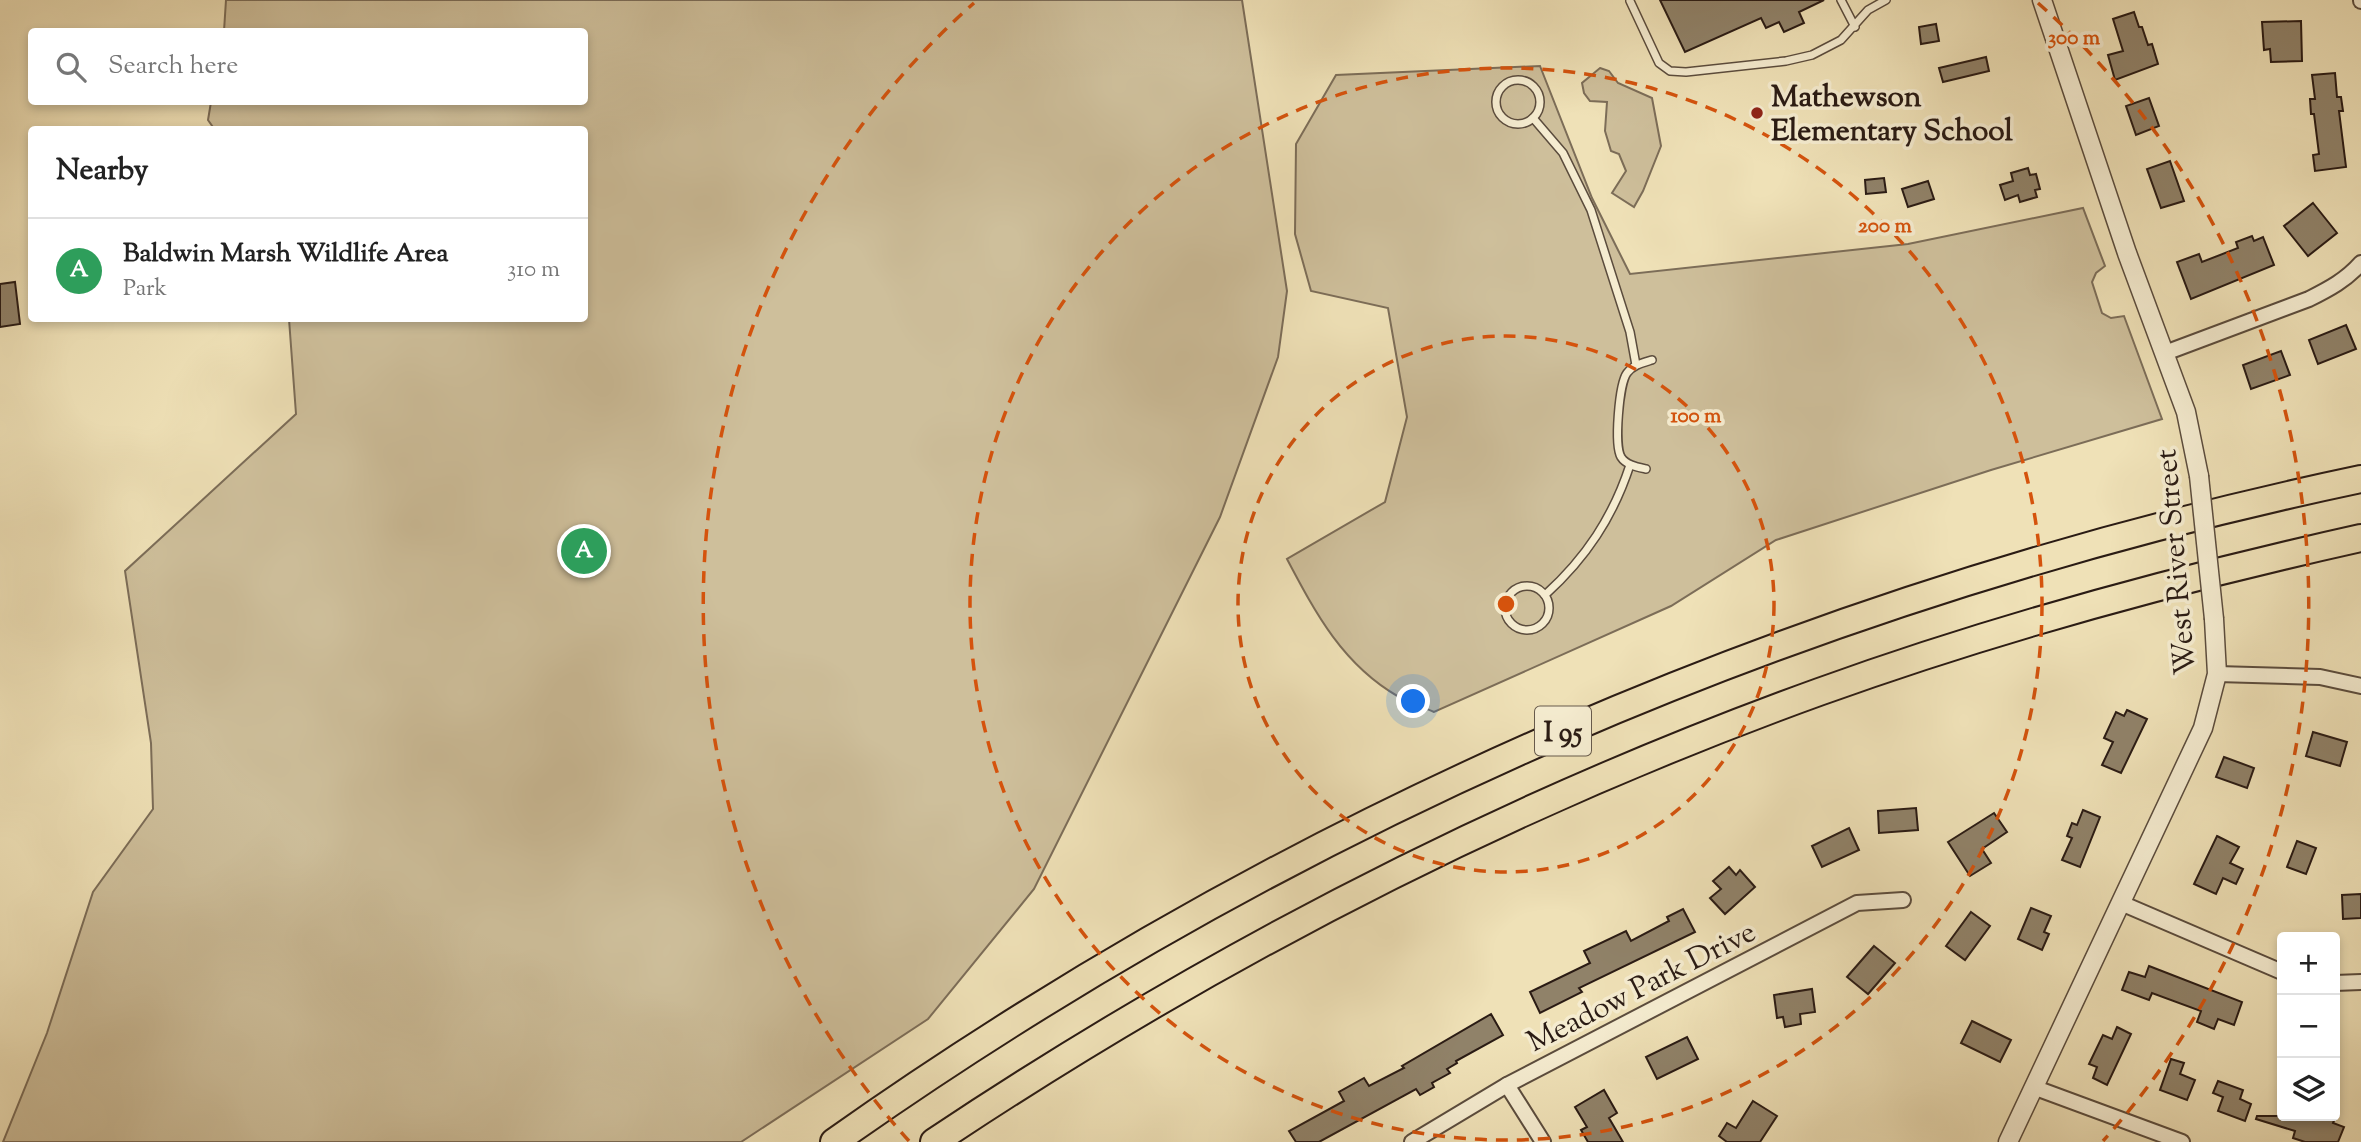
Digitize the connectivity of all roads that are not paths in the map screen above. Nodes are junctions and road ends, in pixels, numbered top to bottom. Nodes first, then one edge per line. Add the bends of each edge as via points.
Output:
1 (1841, 0) edge
2 (1886, 0) edge
3 (2042, 0) edge
4 (1630, 1) edge
5 (1854, 27) junction
6 (1533, 118) junction
7 (2361, 263) edge
8 (2165, 353) junction
9 (1652, 360) dead end
10 (1636, 365) junction
11 (1630, 465) junction
12 (1646, 469) dead end
13 (2361, 480) edge
14 (2361, 538) edge
15 (1545, 595) junction
16 (2217, 674) junction
17 (2361, 686) edge
18 (1903, 900) dead end
19 (2121, 903) junction
20 (2277, 970) edge
21 (2361, 982) edge
22 (2340, 983) edge
23 (1507, 1085) junction
24 (2033, 1087) junction
25 (834, 1142) edge
26 (934, 1142) edge
27 (1412, 1142) edge
28 (1543, 1142) edge
29 (2008, 1142) edge
30 (2182, 1142) edge

1 - 5 lane
2 - 5 lane via 1868,10
3 - 8 street, West River Street
4 - 5 lane via 1659,62 1677,72 1812,55 1841,40
6 - 6 lane via 1520,124 1505,121 1496,109 1500,88 1512,80 1533,85 1540,106
6 - 10 lane via 1563,153 1591,210
7 - 8 street via 2351,275 2309,299
8 - 16 street, West River Street, bridge via 2189,422 2199,476
9 - 10 lane
10 - 11 lane via 1621,388 1618,445 1621,457
11 - 12 lane
11 - 15 lane via 1599,535
13 - 25 highway, I 95 via 2188,518 2000,570 1780,644 1575,726 1398,807 1213,903 1002,1029
14 - 26 highway, I 95 via 2211,573 2008,629 1819,692 1634,765 1453,846 1263,942 1103,1034
15 - 15 lane via 1548,616 1538,627 1525,630 1508,619 1507,598 1517,588 1532,586
16 - 17 street via 2320,677
16 - 19 street, West River Street via 2203,728
18 - 23 street, Meadow Park Drive via 1857,903
19 - 20 street
19 - 24 street, West River Street
21 - 22 street
23 - 27 street, Meadow Park Drive
23 - 28 street
24 - 29 street, West River Street
24 - 30 street

